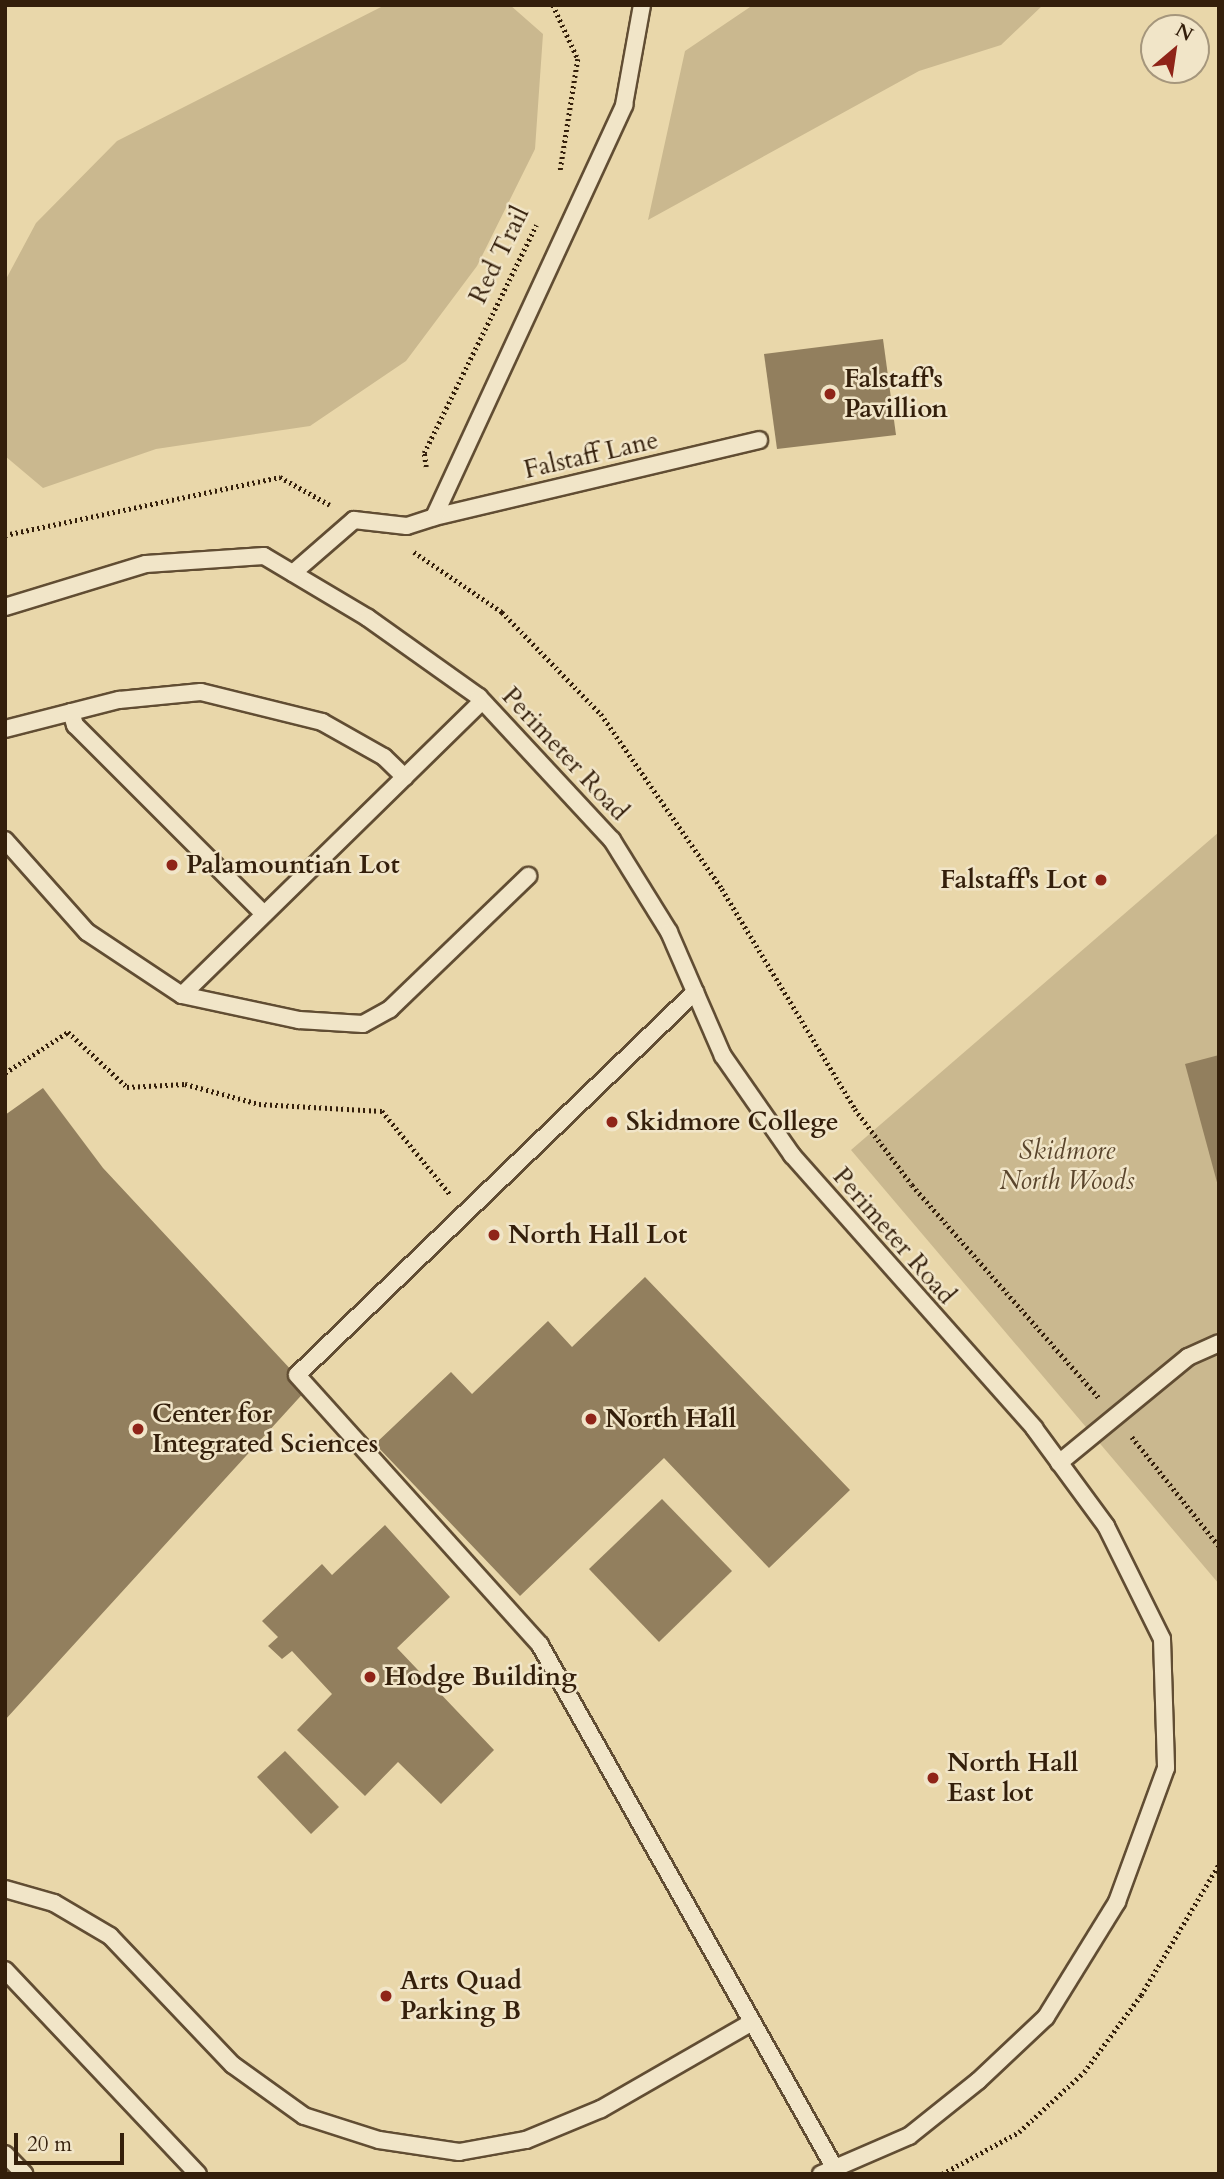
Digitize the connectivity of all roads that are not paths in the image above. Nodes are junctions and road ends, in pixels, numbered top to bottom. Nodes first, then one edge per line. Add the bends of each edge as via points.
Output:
1 (642, 5) edge
2 (759, 440) dead end
3 (434, 517) junction
4 (293, 573) junction
5 (5, 607) edge
6 (482, 701) junction
7 (71, 712) junction
8 (5, 729) edge
9 (405, 777) junction
10 (5, 840) edge
11 (528, 876) dead end
12 (264, 914) junction
13 (695, 992) junction
14 (182, 995) junction
15 (1219, 1343) edge
16 (1059, 1463) junction
17 (5, 1889) edge
18 (5, 1970) edge
19 (752, 2022) junction
20 (5, 2154) edge
21 (831, 2172) edge
22 (24, 2174) edge
23 (198, 2174) edge

1 - 3 lane via 624,105
2 - 3 lane, Falstaff Lane
3 - 4 lane, Falstaff Lane via 407,526 354,520
4 - 5 lane, Perimeter Road via 264,556 146,564
4 - 6 lane, Perimeter Road
6 - 9 lane
6 - 13 lane, Perimeter Road via 612,840 669,932
7 - 8 lane
7 - 9 lane via 201,692 269,704 322,722 384,757
7 - 12 lane via 75,725
9 - 12 lane
10 - 14 lane via 87,932
11 - 14 lane via 390,1009 363,1024 299,1020
12 - 14 lane
13 - 16 lane, Perimeter Road via 723,1056 792,1155
13 - 19 lane via 297,1375 540,1645
15 - 16 lane via 1188,1357
16 - 21 lane, Perimeter Road via 1106,1527 1162,1639 1166,1768 1117,1902 1046,2017 909,2136
17 - 19 lane via 54,1903 110,1936 233,2065 304,2116 379,2140 459,2152 526,2140 601,2109
18 - 23 lane
19 - 21 lane
20 - 22 lane

